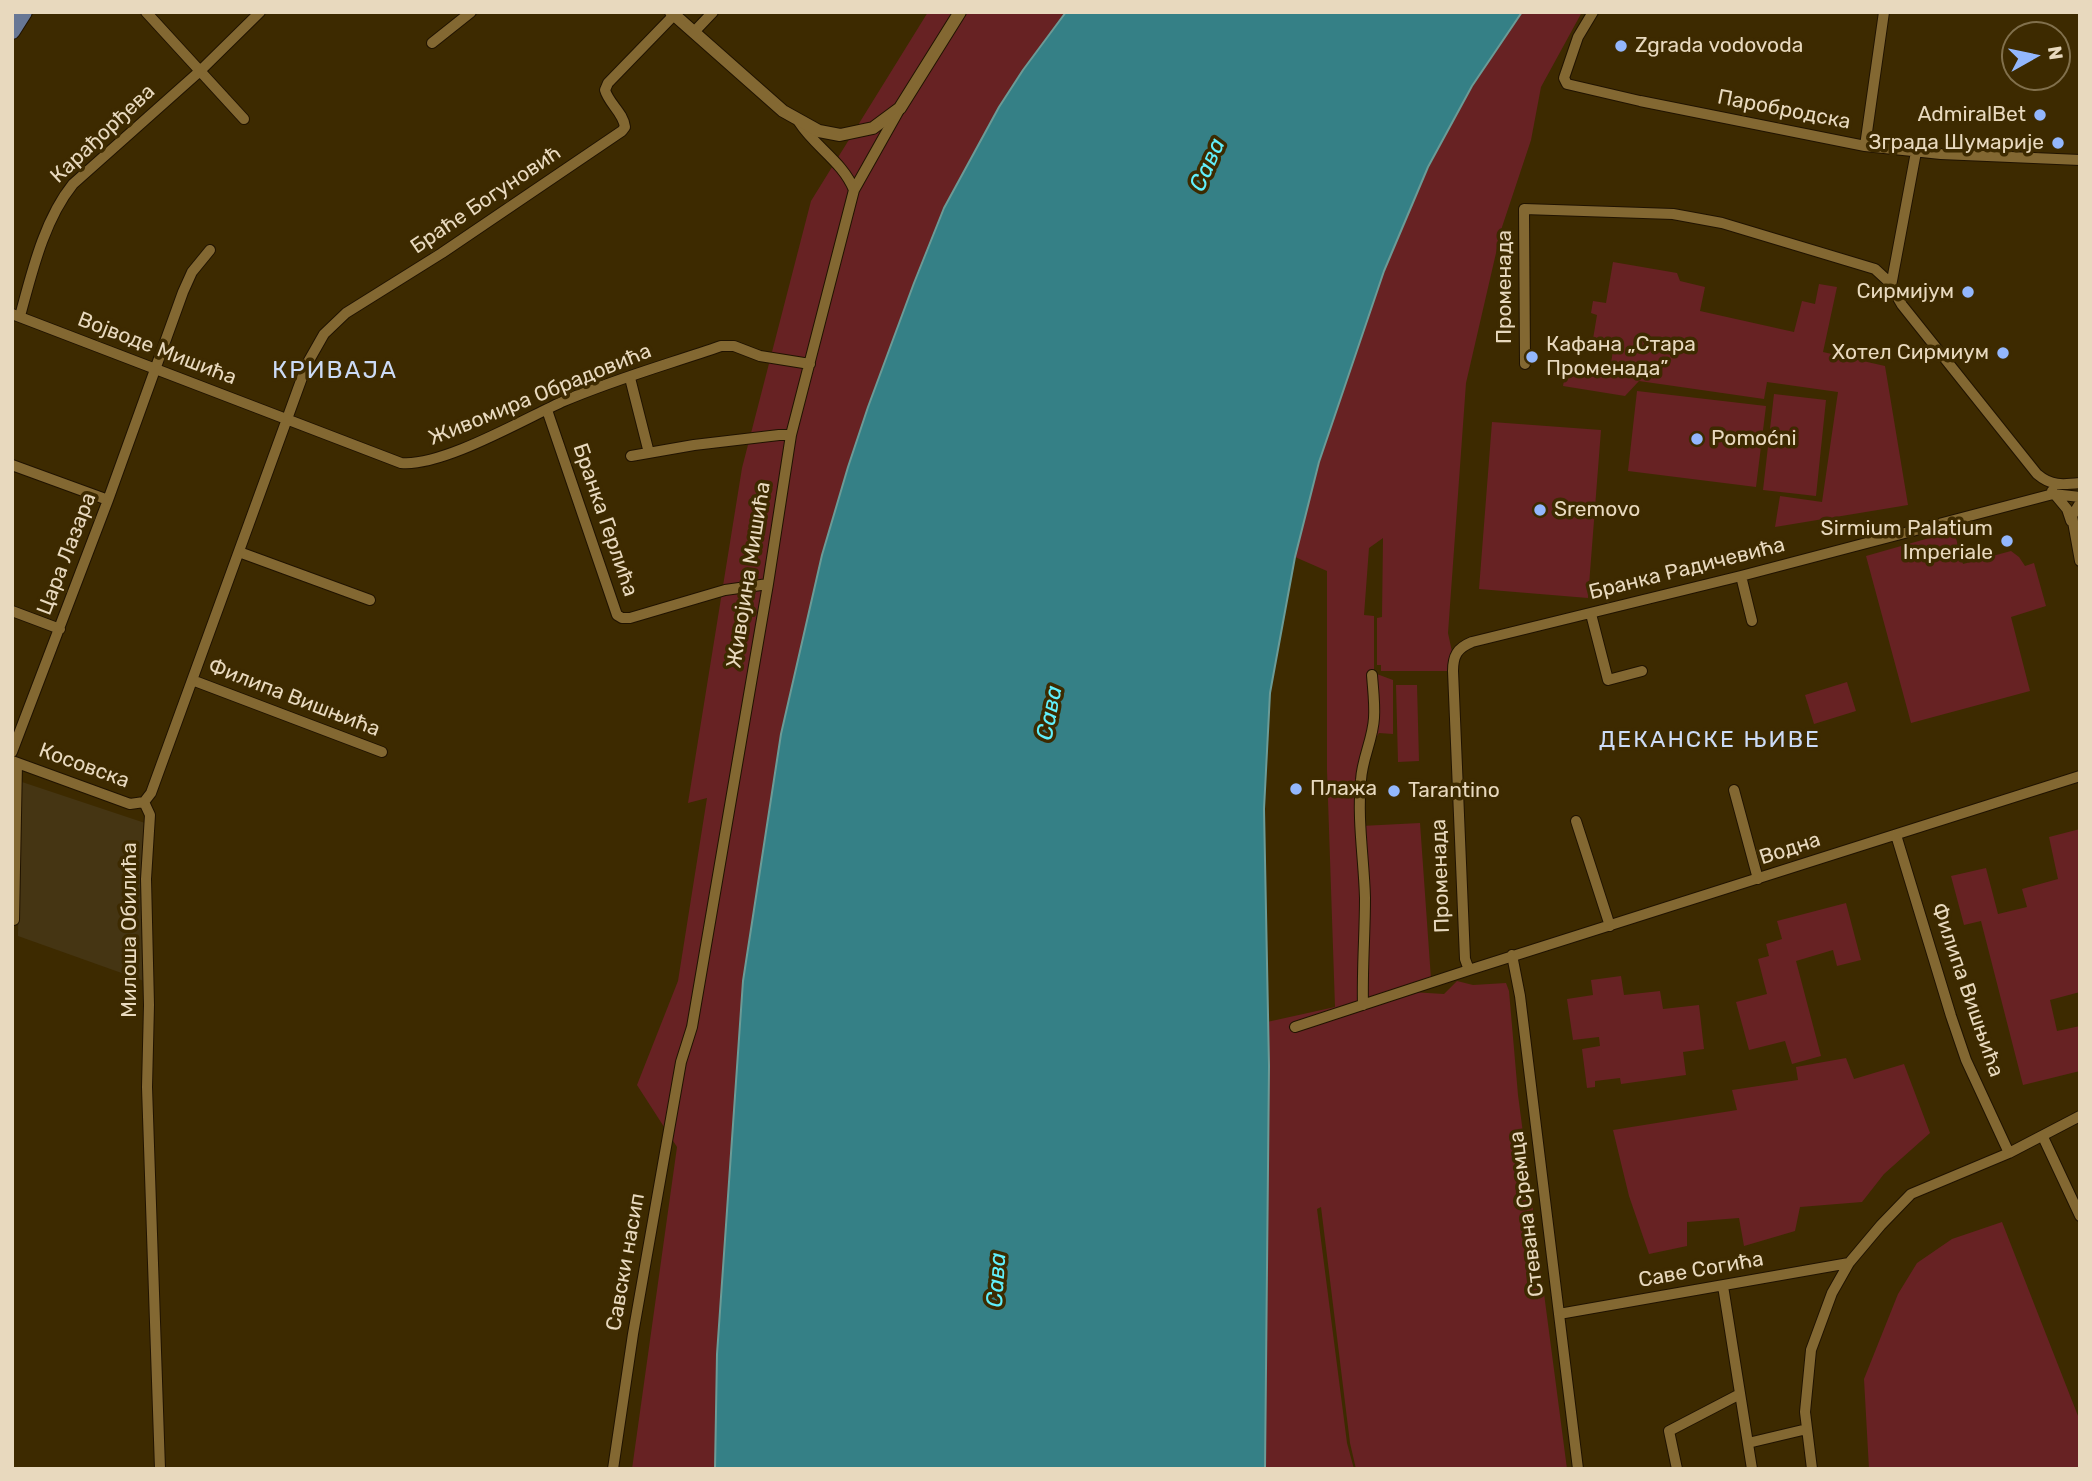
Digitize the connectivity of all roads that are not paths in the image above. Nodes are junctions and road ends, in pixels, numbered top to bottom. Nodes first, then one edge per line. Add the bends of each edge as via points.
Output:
1 (24, 12) edge
2 (146, 12) edge
3 (261, 12) edge
4 (471, 12) edge
5 (713, 12) edge
6 (960, 12) edge
7 (1593, 12) edge
8 (1884, 12) edge
9 (673, 14) edge
10 (12, 31) edge
11 (694, 32) junction
12 (432, 43) dead end
13 (200, 71) junction
14 (900, 108) junction
15 (244, 119) dead end
16 (799, 122) junction
17 (1865, 146) junction
18 (1916, 152) junction
19 (2080, 160) edge
20 (854, 190) junction
21 (210, 250) dead end
22 (1891, 286) junction
23 (16, 315) edge
24 (810, 364) junction
25 (1525, 365) dead end
26 (157, 369) junction
27 (630, 378) junction
28 (547, 410) junction
29 (288, 420) junction
30 (791, 436) junction
31 (649, 453) junction
32 (631, 456) dead end
33 (12, 465) edge
34 (2047, 482) junction
35 (2080, 483) edge
36 (2053, 494) junction
37 (2080, 495) edge
38 (108, 500) junction
39 (2080, 503) edge
40 (2009, 505) junction
41 (2080, 518) edge
42 (2074, 534) junction
43 (239, 552) junction
44 (2080, 561) edge
45 (1741, 576) junction
46 (768, 584) junction
47 (370, 600) dead end
48 (12, 611) edge
49 (1591, 614) junction
50 (1752, 621) dead end
51 (60, 629) junction
52 (1457, 651) joint
53 (1642, 671) dead end
54 (1372, 675) dead end
55 (192, 680) junction
56 (382, 752) dead end
57 (14, 759) edge
58 (2080, 776) edge
59 (1734, 790) dead end
60 (144, 802) junction
61 (1576, 821) dead end
62 (1896, 835) junction
63 (1758, 879) junction
64 (14, 920) dead end
65 (1610, 926) junction
66 (1512, 955) junction
67 (1469, 970) junction
68 (1363, 1005) junction
69 (1295, 1027) dead end
70 (681, 1062) joint
71 (2080, 1116) edge
72 (2043, 1137) junction
73 (2009, 1153) junction
74 (2080, 1216) edge
75 (1849, 1263) junction
76 (1723, 1286) junction
77 (1559, 1314) junction
78 (1740, 1394) junction
79 (1807, 1429) junction
80 (1748, 1443) junction
81 (160, 1469) edge
82 (613, 1469) edge
83 (1578, 1469) edge
84 (1677, 1469) edge
85 (1752, 1469) edge
86 (1812, 1469) edge

1 - 10 main road
2 - 13 street
3 - 13 street, Карађорђева
4 - 12 street
5 - 11 street
6 - 14 street
7 - 17 street, Паробродска via 1578,37 1564,78 1567,84
8 - 17 street
9 - 11 street
9 - 29 street, Браће Богуновић via 608,83 605,90 624,121 622,131 346,313 324,334 307,364
11 - 16 street
13 - 15 street
13 - 23 street, Карађорђева via 73,184 60,201
14 - 16 street via 858,133 840,135
14 - 20 street, Живојина Мишића
16 - 20 street via 843,169
17 - 18 street, Паробродска
18 - 19 street, Паробродска
18 - 22 street
20 - 24 street, Живојина Мишића
21 - 26 street, Цара Лазара via 183,292
22 - 25 street, Променада via 1883,274 1864,264 1721,223 1673,214 1524,209
22 - 34 street via 2022,457
23 - 26 street, Војводе Мишића
24 - 27 street, Живомира Обрадовића via 721,346
24 - 30 street, Живојина Мишића
26 - 29 street, Војводе Мишића
26 - 38 street, Цара Лазара
27 - 28 street, Живомира Обрадовића
27 - 31 street
28 - 29 street, Живомира Обрадовића via 413,464
28 - 46 street, Бранка Герлића via 617,615 630,618 725,590
29 - 43 street
30 - 31 street
30 - 46 street, Живојина Мишића
31 - 32 street
33 - 38 street
34 - 35 street
34 - 36 street
34 - 40 street, Бранка Радичевића
36 - 37 street, Бранка Радичевића
36 - 40 street, Бранка Радичевића
36 - 42 street via 2067,509
38 - 51 street, Цара Лазара
39 - 42 street via 2072,516
40 - 45 street, Бранка Радичевића
41 - 42 street
42 - 44 street
43 - 47 street
43 - 55 street
45 - 49 street, Бранка Радичевића
45 - 50 street
46 - 70 street, Живојина Мишића via 692,1027
48 - 51 street
49 - 52 street, Бранка Радичевића via 1472,642
49 - 53 street via 1608,680
51 - 57 street, Цара Лазара
52 - 67 street, Променада via 1453,671 1462,933
54 - 68 street via 1374,717 1361,780
55 - 56 street, Филипа Вишњића
55 - 60 street
57 - 60 street, Косовска via 130,804
57 - 64 street
58 - 62 street, Водна
59 - 63 street
60 - 81 street, Милоша Обилића via 150,815 147,1087
61 - 65 street
62 - 63 street, Водна
62 - 73 street, Филипа Вишњића via 1954,1027
63 - 65 street, Водна
65 - 66 street, Водна
66 - 67 street
66 - 77 street, Стевана Сремца
67 - 68 street
68 - 69 street
70 - 82 street, Савски насип
71 - 72 street
72 - 73 street
72 - 74 street
73 - 75 street via 1911,1194
75 - 76 street, Саве Согића
75 - 79 street via 1814,1337 1805,1396
76 - 77 street, Саве Согића
76 - 78 street
77 - 83 street, Стевана Сремца
78 - 80 street
78 - 84 street via 1670,1431
79 - 80 street
79 - 86 street
80 - 85 street

